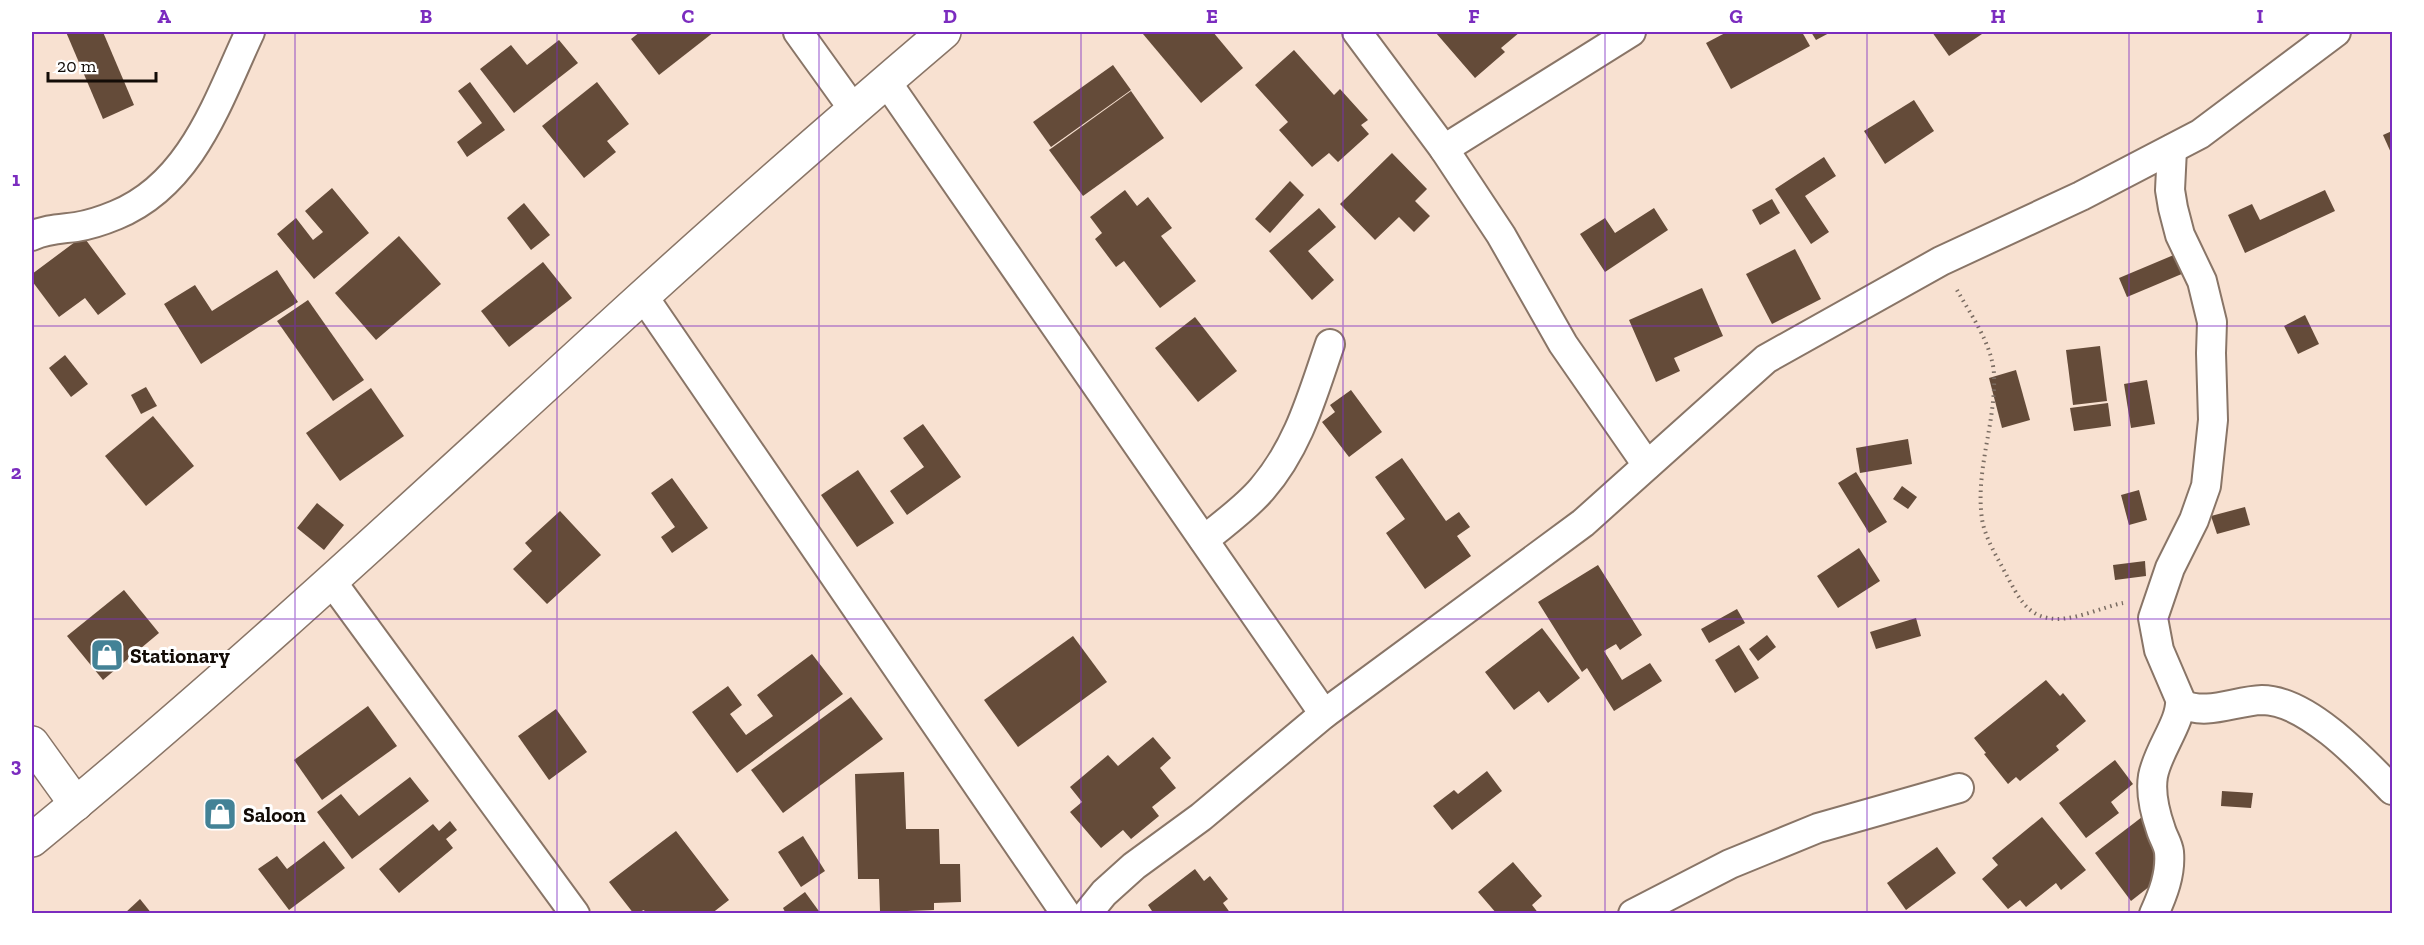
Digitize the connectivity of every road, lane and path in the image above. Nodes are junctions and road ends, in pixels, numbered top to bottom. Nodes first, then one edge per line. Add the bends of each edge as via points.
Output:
1 (250, 32) edge
2 (798, 32) edge
3 (944, 32) edge
4 (1357, 32) edge
5 (1631, 32) edge
6 (2336, 32) edge
7 (886, 81) junction
8 (854, 110) junction
9 (1444, 149) junction
10 (2172, 149) junction
11 (32, 236) edge
12 (1941, 261) junction
13 (643, 296) junction
14 (1330, 344) dead end
15 (1647, 465) junction
16 (1204, 540) junction
17 (332, 582) junction
18 (2155, 613) junction
19 (2181, 704) junction
20 (1324, 714) junction
21 (32, 743) edge
22 (1959, 788) dead end
23 (2392, 790) edge
24 (76, 804) junction
25 (32, 840) edge
26 (575, 914) edge
27 (1066, 914) edge
28 (1087, 914) edge
29 (1633, 914) edge
30 (2154, 914) edge

1 - 11 street via 202,135 167,182 116,215
2 - 8 street
3 - 7 street
4 - 9 street
5 - 9 street
6 - 10 street via 2200,134
7 - 8 street
7 - 16 street
8 - 13 street
9 - 15 street via 1501,235 1563,345
10 - 12 street
10 - 18 street via 2173,208 2180,235 2202,281 2212,322 2212,420 2206,486
12 - 15 street via 1766,359
12 - 18 path via 1983,336 1994,371 1993,407 1983,462 1982,521 2017,596 2030,610 2049,619 2125,602
13 - 17 street
13 - 27 street
14 - 16 street via 1296,440 1279,468 1261,491
15 - 20 street via 1583,523
16 - 20 street
17 - 24 street
17 - 26 street
18 - 19 street via 2159,650
19 - 23 street via 2202,710 2240,702 2278,703 2330,732
19 - 30 street via 2159,753 2153,778 2154,811 2169,850 2169,872
20 - 28 street via 1201,817 1134,866
21 - 24 street
22 - 29 street via 1818,828 1730,864
24 - 25 street

